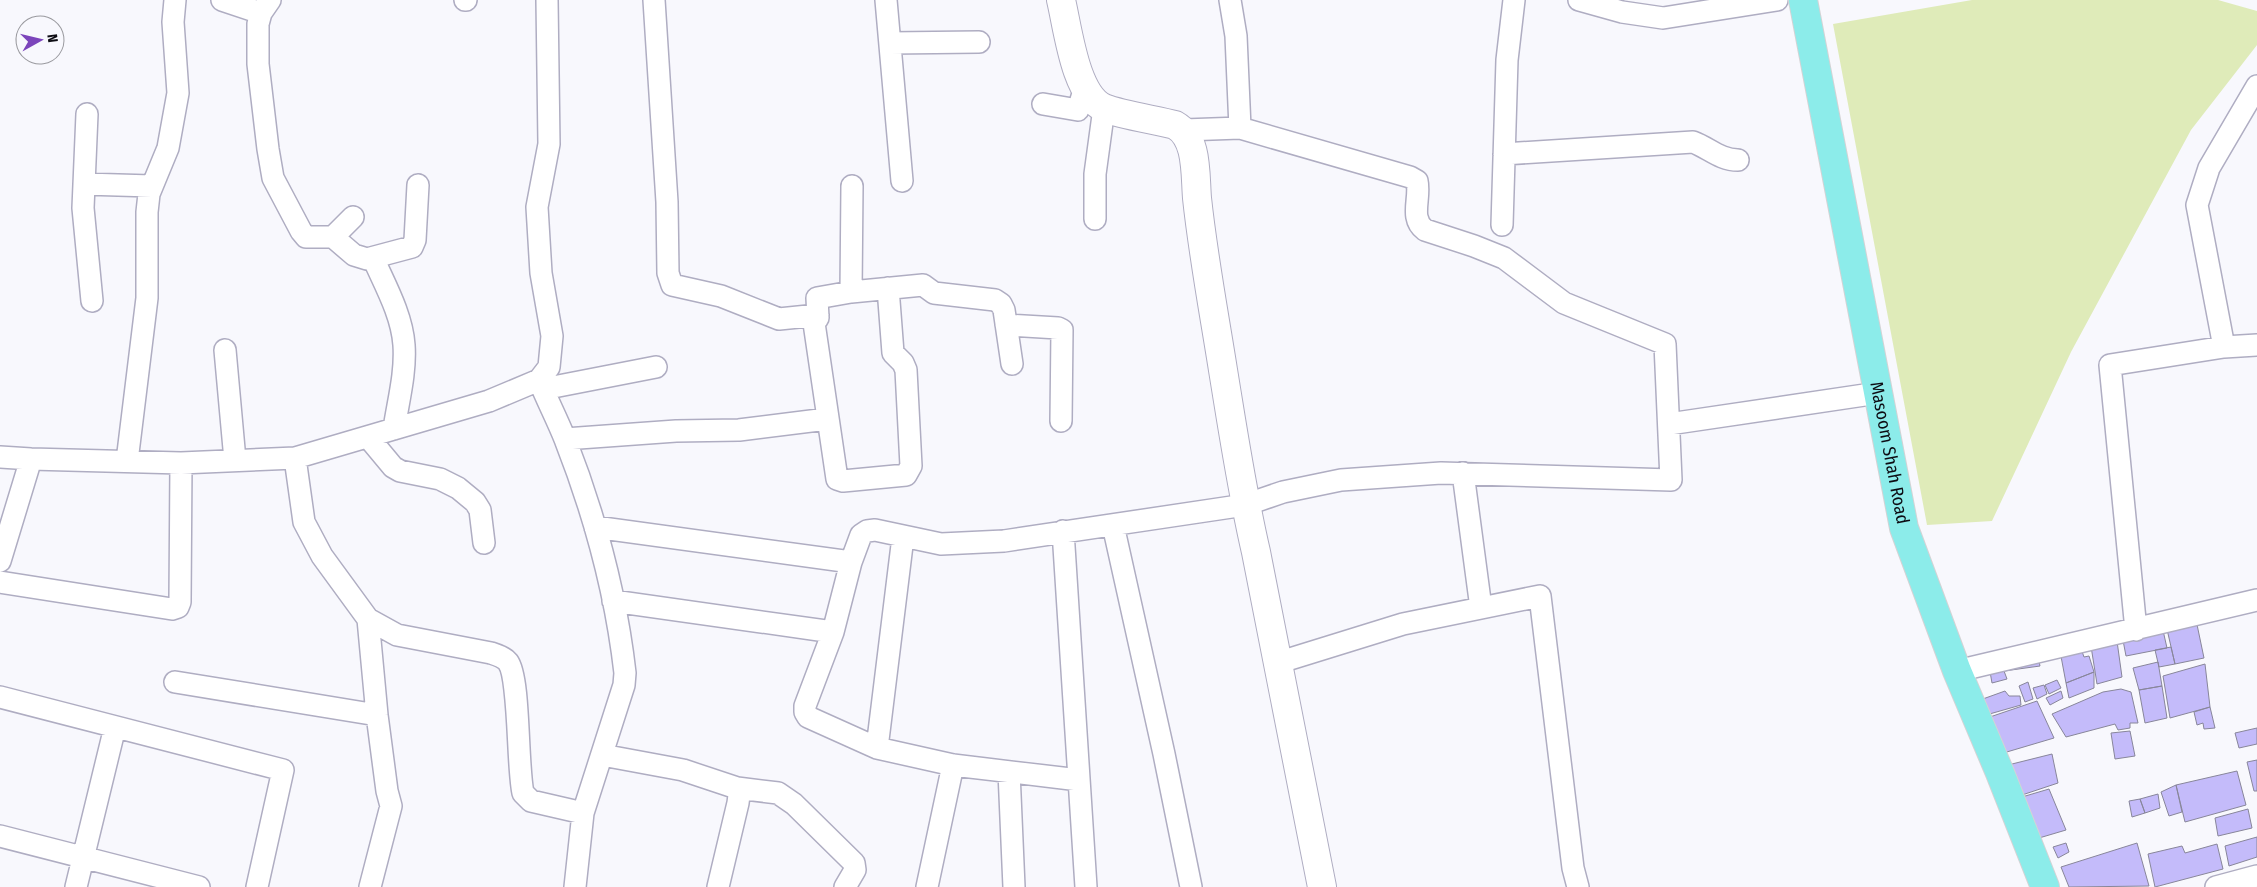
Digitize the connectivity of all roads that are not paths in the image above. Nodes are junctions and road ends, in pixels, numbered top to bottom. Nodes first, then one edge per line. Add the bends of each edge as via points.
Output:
1 (175, 0) edge
2 (222, 0) edge
3 (547, 0) edge
4 (654, 0) edge
5 (886, 0) edge
6 (1061, 0) edge
7 (1230, 0) edge
8 (1514, 0) edge
9 (1578, 0) edge
10 (1776, 0) edge
11 (1803, 0) edge
12 (266, 6) edge
13 (979, 42) dead end
14 (890, 44) junction
15 (2257, 86) edge
16 (1085, 87) junction
17 (1043, 104) dead end
18 (1104, 108) junction
19 (87, 114) dead end
20 (1240, 128) junction
21 (1184, 130) junction
22 (1504, 154) junction
23 (1738, 160) dead end
24 (902, 181) dead end
25 (84, 184) junction
26 (418, 185) dead end
27 (152, 186) junction
28 (852, 186) dead end
29 (353, 217) dead end
30 (1095, 219) dead end
31 (1502, 225) dead end
32 (333, 236) junction
33 (373, 258) junction
34 (888, 288) junction
35 (851, 292) junction
36 (92, 301) dead end
37 (818, 316) junction
38 (1006, 325) junction
39 (2257, 345) edge
40 (2224, 348) junction
41 (224, 350) dead end
42 (1012, 364) dead end
43 (656, 367) dead end
44 (541, 385) junction
45 (1878, 393) junction
46 (827, 419) junction
47 (1060, 421) dead end
48 (1669, 424) junction
49 (394, 429) junction
50 (368, 437) junction
51 (565, 439) junction
52 (0, 456) edge
53 (295, 458) junction
54 (31, 459) junction
55 (236, 460) junction
56 (127, 461) junction
57 (181, 463) junction
58 (1463, 473) junction
59 (1245, 505) junction
60 (1113, 524) junction
61 (595, 527) junction
62 (1063, 531) junction
63 (903, 537) junction
64 (484, 543) dead end
65 (0, 560) edge
66 (851, 562) junction
67 (0, 582) edge
68 (2257, 600) edge
69 (613, 601) junction
70 (1481, 608) junction
71 (368, 619) junction
72 (2136, 630) junction
73 (833, 632) junction
74 (1277, 663) junction
75 (1956, 671) junction
76 (175, 682) dead end
77 (0, 697) edge
78 (377, 715) junction
79 (115, 727) junction
80 (877, 748) junction
81 (602, 755) junction
82 (953, 765) junction
83 (1009, 772) junction
84 (1079, 780) junction
85 (737, 788) junction
86 (583, 813) junction
87 (0, 836) edge
88 (83, 857) junction
89 (2257, 876) edge
90 (76, 887) edge
91 (199, 887) edge
92 (257, 887) edge
93 (370, 887) edge
94 (575, 887) edge
95 (718, 887) edge
96 (845, 887) edge
97 (927, 887) edge
98 (1014, 887) edge
99 (1086, 887) edge
100 (1191, 887) edge
101 (1322, 887) edge
102 (1578, 887) edge
103 (2045, 887) edge
104 (2216, 887) edge

1 - 27 street via 173,22 178,93 168,148
2 - 12 street
3 - 44 street via 549,144 537,207 541,273 552,336 549,367
4 - 37 street via 667,202 668,273 672,285 721,296 779,319
5 - 14 street
6 - 16 street
7 - 20 street via 1236,36
8 - 22 street via 1507,60
9 - 10 street via 1622,12 1663,18
11 - 45 main road, Masoom Shah Road
12 - 32 street via 258,24 258,64 273,178 306,237
13 - 14 street
14 - 24 street
15 - 40 street via 2209,168 2197,205
16 - 17 street via 1078,110
16 - 18 street via 1092,99
18 - 21 street via 1176,125
18 - 30 street via 1094,174
19 - 25 street
20 - 21 street
20 - 48 street via 1410,177 1417,181 1416,215 1419,225 1425,230 1504,258 1564,303 1665,344
21 - 59 street via 1193,153 1201,232
22 - 23 street via 1693,142 1728,160
22 - 31 street
25 - 27 street
25 - 36 street via 83,208
26 - 33 street via 414,245
27 - 56 street via 147,212 147,298
28 - 35 street
29 - 32 street
32 - 33 street via 354,255
33 - 49 street via 400,321 404,344 404,366
34 - 35 street
34 - 38 street via 923,285 934,293 995,300 1004,310
34 - 46 street via 893,353 906,370 909,471 906,474 843,481 837,479
35 - 37 street via 817,298
37 - 46 street via 814,323
38 - 42 street
38 - 47 street via 1062,330
39 - 40 street
40 - 72 street via 2110,365
41 - 55 street
43 - 44 street
44 - 49 street
44 - 51 street
45 - 48 street
45 - 75 main road, Masoom Shah Road via 1904,528
46 - 51 street via 738,430
48 - 58 street via 1671,480
49 - 50 street
50 - 53 street
50 - 64 street via 392,467 440,479 475,502 480,510
51 - 61 street
52 - 54 street
53 - 55 street
53 - 71 street via 304,522 322,556
54 - 56 street
54 - 65 street
55 - 57 street
56 - 57 street
57 - 67 street via 178,607 172,609
58 - 59 street via 1341,480 1283,492
58 - 70 street
59 - 60 street
59 - 74 street
60 - 62 street
60 - 100 street
61 - 66 street
61 - 69 street
62 - 63 street via 1004,541 941,544
62 - 84 street
63 - 66 street via 867,531 861,535
63 - 80 street
66 - 73 street
68 - 72 street
69 - 73 street
69 - 81 street via 625,673
70 - 74 street via 1403,624
70 - 102 street via 1540,596
71 - 78 street
71 - 86 street via 397,635 491,653 508,662 514,685 523,793 531,801
72 - 75 street
73 - 80 street via 805,712 808,717
74 - 101 street
75 - 103 main road, Masoom Shah Road
76 - 78 street
77 - 79 street
78 - 93 street via 386,791 391,806
79 - 88 street
79 - 92 street via 283,770
80 - 82 street
81 - 85 street via 683,770
81 - 86 street
82 - 83 street
82 - 97 street
83 - 84 street
83 - 98 street
84 - 99 street
85 - 95 street via 738,803
85 - 96 street via 778,793 794,804 854,862 856,870
86 - 94 street
87 - 88 street
88 - 90 street
88 - 91 street
89 - 104 street

